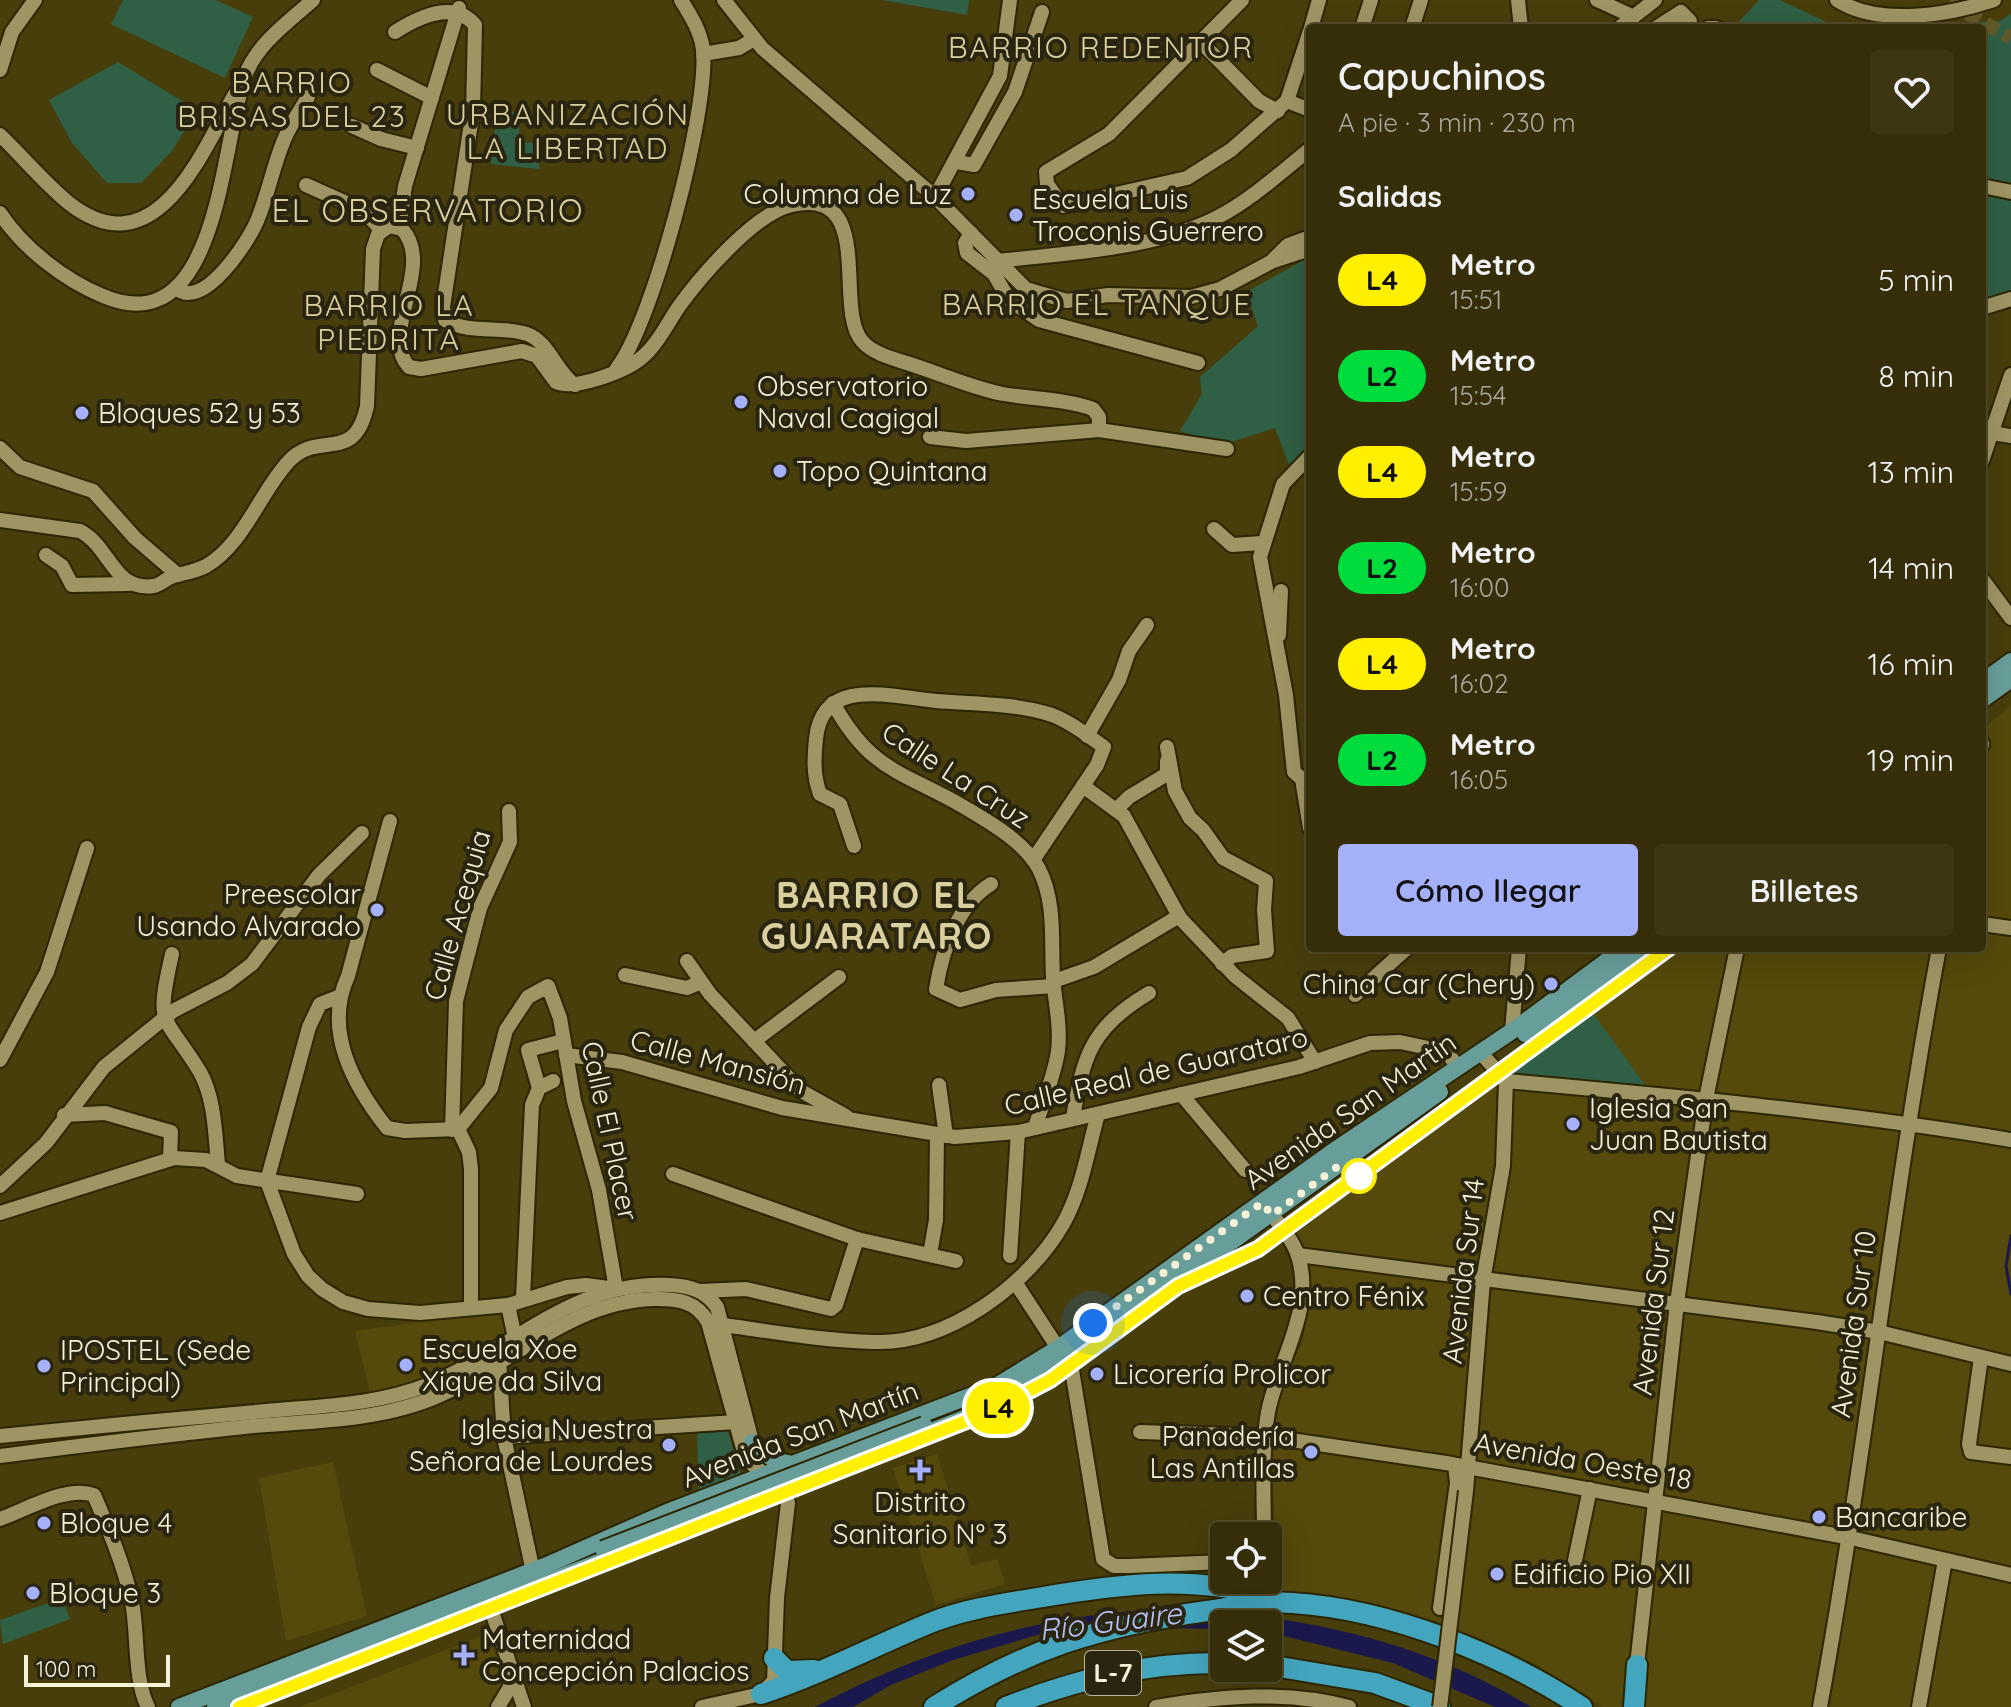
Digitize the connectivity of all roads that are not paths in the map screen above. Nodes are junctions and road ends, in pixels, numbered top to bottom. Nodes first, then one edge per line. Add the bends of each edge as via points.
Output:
1 (35, 0) edge
2 (313, 0) edge
3 (681, 0) edge
4 (724, 0) edge
5 (1010, 0) edge
6 (1242, 0) edge
7 (1319, 0) edge
8 (1371, 0) edge
9 (1421, 0) edge
10 (1518, 0) edge
11 (1597, 0) edge
12 (1655, 0) edge
13 (1837, 0) edge
14 (1994, 0) edge
15 (459, 8) junction
16 (1904, 9) edge
17 (1042, 12) dead end
18 (1632, 16) junction
19 (1312, 24) edge
20 (1363, 24) edge
21 (1413, 24) edge
22 (1521, 24) edge
23 (1623, 24) edge
24 (1663, 24) edge
25 (1687, 24) edge
26 (395, 32) dead end
27 (754, 39) junction
28 (1200, 41) junction
29 (1306, 41) edge
30 (703, 54) junction
31 (0, 70) edge
32 (377, 70) dead end
33 (245, 77) junction
34 (308, 97) dead end
35 (432, 98) junction
36 (1282, 106) junction
37 (1306, 109) edge
38 (352, 126) dead end
39 (0, 135) edge
40 (417, 148) junction
41 (1306, 152) edge
42 (957, 162) junction
43 (306, 185) dead end
44 (1986, 187) edge
45 (2011, 192) edge
46 (935, 197) junction
47 (0, 213) edge
48 (399, 227) junction
49 (382, 230) junction
50 (971, 233) junction
51 (1306, 238) edge
52 (1306, 250) edge
53 (998, 261) junction
54 (1273, 261) junction
55 (176, 288) junction
56 (2011, 299) edge
57 (1986, 307) edge
58 (1198, 363) dead end
59 (617, 369) junction
60 (2011, 375) edge
61 (575, 385) junction
62 (1099, 430) junction
63 (1992, 433) junction
64 (2011, 436) edge
65 (930, 437) dead end
66 (0, 448) edge
67 (1227, 449) dead end
68 (1986, 450) edge
69 (1306, 460) edge
70 (0, 520) edge
71 (1214, 529) dead end
72 (1262, 543) junction
73 (46, 555) dead end
74 (178, 575) junction
75 (129, 584) junction
76 (1986, 584) edge
77 (1281, 591) dead end
78 (2011, 618) edge
79 (1147, 625) dead end
80 (1278, 651) junction
81 (2011, 661) edge
82 (1986, 679) edge
83 (2011, 679) edge
84 (1986, 697) edge
85 (833, 703) junction
86 (1087, 736) junction
87 (1083, 786) junction
88 (1306, 804) edge
89 (1116, 810) junction
90 (509, 811) dead end
91 (390, 821) dead end
92 (362, 833) dead end
93 (854, 846) dead end
94 (87, 848) dead end
95 (1033, 860) junction
96 (991, 884) dead end
97 (1179, 916) junction
98 (1986, 925) edge
99 (2011, 928) edge
100 (1403, 952) edge
101 (1519, 952) edge
102 (1619, 952) edge
103 (1642, 952) edge
104 (1736, 952) edge
105 (1938, 952) edge
106 (172, 954) dead end
107 (687, 961) dead end
108 (1222, 964) junction
109 (625, 975) dead end
110 (839, 977) dead end
111 (701, 982) junction
112 (1054, 983) junction
113 (1149, 993) dead end
114 (1355, 995) dead end
115 (338, 997) junction
116 (163, 1019) junction
117 (1512, 1031) junction
118 (754, 1041) junction
119 (565, 1048) junction
120 (1483, 1056) junction
121 (0, 1060) edge
122 (1315, 1062) junction
123 (1458, 1067) junction
124 (1506, 1081) junction
125 (939, 1085) dead end
126 (1181, 1094) junction
127 (1706, 1099) junction
128 (1098, 1114) junction
129 (64, 1115) junction
130 (1073, 1118) junction
131 (856, 1122) junction
132 (1906, 1123) junction
133 (1035, 1127) junction
134 (455, 1129) junction
135 (1018, 1132) junction
136 (942, 1136) junction
137 (2011, 1140) edge
138 (170, 1158) junction
139 (218, 1164) junction
140 (1245, 1170) dead end
141 (673, 1174) dead end
142 (267, 1181) junction
143 (0, 1186) edge
144 (357, 1194) dead end
145 (1267, 1209) junction
146 (0, 1213) edge
147 (857, 1239) junction
148 (930, 1254) junction
149 (1298, 1255) junction
150 (1010, 1256) dead end
151 (956, 1261) dead end
152 (1483, 1281) junction
153 (1015, 1282) junction
154 (616, 1289) junction
155 (700, 1291) junction
156 (523, 1298) junction
157 (1677, 1303) junction
158 (508, 1305) junction
159 (471, 1308) junction
160 (724, 1325) junction
161 (1879, 1332) junction
162 (517, 1346) junction
163 (1064, 1353) junction
164 (499, 1357) junction
165 (1981, 1357) junction
166 (2011, 1364) edge
167 (987, 1390) junction
168 (1008, 1395) junction
169 (941, 1419) junction
170 (736, 1422) junction
171 (1140, 1432) dead end
172 (0, 1436) edge
173 (1264, 1436) junction
174 (504, 1437) junction
175 (752, 1442) junction
176 (40, 1451) junction
177 (0, 1456) edge
178 (2011, 1457) edge
179 (0, 1464) edge
180 (793, 1464) junction
181 (1461, 1466) junction
182 (766, 1474) junction
183 (1590, 1489) junction
184 (785, 1490) junction
185 (1656, 1500) junction
186 (0, 1519) edge
187 (1264, 1522) edge
188 (1851, 1538) junction
189 (1945, 1560) junction
190 (1210, 1563) edge
191 (1573, 1570) dead end
192 (540, 1571) junction
193 (2011, 1575) edge
194 (486, 1595) junction
195 (1289, 1603) junction
196 (1440, 1608) dead end
197 (774, 1658) junction
198 (1210, 1663) edge
199 (1637, 1665) joint
200 (1282, 1667) edge
201 (822, 1669) junction
202 (512, 1672) junction
203 (761, 1694) junction
204 (148, 1707) edge
205 (179, 1707) edge
206 (215, 1707) edge
207 (498, 1707) edge
208 (524, 1707) edge
209 (702, 1707) edge
210 (934, 1707) edge
211 (1006, 1707) edge
212 (1156, 1707) edge
213 (1349, 1707) edge
214 (1440, 1707) edge
215 (1582, 1707) edge
216 (1634, 1707) edge
217 (1820, 1707) edge
218 (1919, 1707) edge

1 - 31 street via 12,32
2 - 33 street via 260,50
3 - 30 street via 697,28
4 - 27 street
5 - 42 street via 1000,76
6 - 28 street
7 - 19 street
8 - 20 street
9 - 21 street
10 - 22 street
11 - 18 street
12 - 18 street
13 - 16 street via 1854,10
14 - 16 street via 1959,11
15 - 26 street via 433,9
15 - 35 street
15 - 61 street via 475,25 475,83 443,315 456,326 534,338
17 - 42 street via 1015,92 974,165
18 - 23 street
24 - 25 street via 1683,12 1690,21
27 - 30 street via 739,48
27 - 46 street
28 - 36 street via 1259,101
28 - 36 street via 1109,134 1044,174 1063,206 1187,178 1231,150
29 - 36 street
30 - 59 street via 697,121 668,237 641,324
32 - 35 street
33 - 39 street via 188,178 161,209 139,221 100,220 85,214
33 - 55 street via 201,252
34 - 55 street via 285,138 257,223 223,273 199,290
35 - 40 street
36 - 37 street
38 - 40 street
40 - 48 street
41 - 53 street via 1241,204 1189,230
42 - 46 street
43 - 49 street via 362,210
44 - 45 street
46 - 50 street
47 - 55 street via 27,246 97,294 130,304 152,301
48 - 49 street
48 - 61 street via 413,251 401,337 402,358 409,367 522,351 537,356 556,382
49 - 74 street via 373,249 367,406 361,430 295,455 225,550 206,566
50 - 53 street
50 - 58 street via 967,253 994,274 1009,300 1031,316 1065,330
51 - 54 street via 1288,245
52 - 54 street
53 - 54 street via 1021,287 1067,301 1108,295 1200,295
56 - 57 street
59 - 61 street
59 - 62 street via 647,352 699,281 749,231 779,209 813,204 830,212 846,235 852,318 865,344 888,357 999,393 1093,409
60 - 63 street
62 - 65 street via 966,441
62 - 67 street
63 - 64 street
63 - 68 street
66 - 74 street via 20,467 93,491
69 - 72 street via 1283,484
70 - 75 street via 80,531
71 - 72 street via 1232,545
72 - 80 street via 1261,569
73 - 75 street via 62,566 72,585
74 - 75 street via 155,586
76 - 78 street
77 - 80 street
79 - 86 street
80 - 88 street via 1294,772 1302,779
81 - 82 main road
83 - 84 main road
85 - 86 street via 869,694 991,704 1054,716
85 - 93 street via 819,717 814,771 820,794 840,804
85 - 95 street, Calle La Cruz via 854,738 883,763 980,818
86 - 87 street via 1104,747
87 - 89 street
87 - 95 street
89 - 97 street
89 - 108 street via 1167,774 1167,750 1175,791 1190,818 1223,858 1266,881 1267,951 1232,956
90 - 134 street, Calle Acequia via 510,842 480,908 456,1001
91 - 115 street
92 - 116 street via 319,875 252,964
94 - 121 street via 47,972
95 - 112 street, Calle La Cruz via 1050,906
96 - 112 street via 972,896 941,957 936,989 960,1000
97 - 108 street
97 - 112 street via 1094,967
98 - 99 street
100 - 114 street
101 - 117 street
102 - 117 main road, Avenida San Martín
103 - 120 main road, Avenida San Martín
104 - 127 street, Avenida Sur 12
105 - 132 street, Avenida Sur 10
106 - 116 street
107 - 111 street
108 - 122 street via 1288,1018
109 - 111 street via 687,988
110 - 118 street
111 - 118 street
112 - 133 street, Calle La Cruz via 1058,1048
113 - 130 street via 1120,1012 1090,1047
115 - 134 street via 341,1048 387,1128
115 - 142 street via 320,1004 309,1027
116 - 129 street via 104,1067
116 - 139 street via 207,1091
117 - 120 main road, Avenida San Martín
118 - 131 street via 801,1091
119 - 131 street, Calle Mansión via 747,1099
119 - 134 street, Calle El Placer via 548,986 528,997 506,1030 491,1088
119 - 154 street, Calle El Placer
119 - 156 street via 528,1050 546,1084 532,1105
120 - 123 main road, Avenida San Martín
120 - 124 street
120 - 145 main road, Avenida San Martín
122 - 123 street, Calle Real de Guarataro via 1370,1043 1400,1042 1448,1054
122 - 126 street, Calle Real de Guarataro
123 - 145 main road, Avenida San Martín
124 - 127 street
124 - 152 street, Avenida Sur 14 via 1503,1166
125 - 136 street
126 - 128 street, Calle Real de Guarataro
126 - 140 street
127 - 132 street
127 - 157 street, Avenida Sur 12
128 - 130 street, Calle Real de Guarataro
128 - 153 street via 1065,1222
129 - 138 street via 105,1113 171,1132
129 - 143 street via 34,1157
130 - 133 street, Calle Real de Guarataro
131 - 136 street, Calle Real de Guarataro
132 - 137 street
132 - 161 street, Avenida Sur 10
133 - 135 street, Calle Real de Guarataro
134 - 159 street via 469,1152 471,1169
135 - 136 street, Calle Real de Guarataro
135 - 150 street
136 - 148 street
138 - 139 street
138 - 146 street
139 - 142 street via 231,1174
141 - 147 street
142 - 144 street
142 - 159 street via 297,1261 332,1297 378,1311
145 - 149 street
145 - 163 main road, Avenida San Martín
147 - 148 street
147 - 155 street via 831,1309 746,1289
148 - 151 street
149 - 152 street
149 - 173 street via 1299,1315 1276,1378
152 - 157 street
152 - 181 street, Avenida Sur 14
153 - 160 street via 960,1319 877,1343
153 - 163 street
154 - 155 street via 663,1285
154 - 156 street via 586,1285
154 - 162 street via 582,1298
155 - 160 street via 711,1299
156 - 158 street
157 - 161 street
157 - 185 street, Avenida Sur 12
158 - 159 street
158 - 162 street
160 - 175 street
161 - 165 street
161 - 188 street, Avenida Sur 10
162 - 164 street
162 - 170 street via 606,1305 687,1302 708,1322
163 - 167 main road, Avenida San Martín
163 - 168 main road, Avenida San Martín
163 - 190 street via 1103,1559 1114,1566
164 - 172 street via 386,1397
164 - 174 street
164 - 176 street via 431,1400 389,1411
165 - 166 street
165 - 178 street via 1971,1452
167 - 169 main road
167 - 180 main road, Avenida San Martín
168 - 169 main road
168 - 184 main road, Avenida San Martín via 948,1426
169 - 192 main road, bridge
170 - 174 street
170 - 182 street via 748,1459
171 - 173 street, Avenida Oeste 18
173 - 181 street, Avenida Oeste 18
173 - 187 street
174 - 192 street
175 - 180 main road via 774,1460
175 - 182 street
176 - 177 street
176 - 179 street
180 - 182 main road, Avenida San Martín
181 - 183 street, Avenida Oeste 18
181 - 196 street
181 - 214 street, bridge via 1466,1491
182 - 184 street
182 - 192 main road, Avenida San Martín via 580,1547
183 - 185 street, Avenida Oeste 18
183 - 191 street
184 - 192 main road, Avenida San Martín
184 - 197 street via 788,1512
185 - 188 street, Avenida Oeste 18
185 - 199 street, Avenida Sur 12
186 - 204 street via 57,1498 94,1495 132,1602
188 - 189 street, Avenida Oeste 18
188 - 217 street, Avenida Sur 10
189 - 193 street, Avenida Oeste 18
189 - 218 street
192 - 194 main road, Avenida San Martín
194 - 202 street
194 - 205 main road, Avenida San Martín
194 - 206 main road, Avenida San Martín
195 - 201 highway via 1188,1582 1093,1588 966,1611
195 - 210 highway, L-7 via 1104,1628 1019,1660
195 - 215 highway, L-7 via 1373,1616 1457,1643
197 - 201 highway via 787,1671
197 - 203 street via 774,1681
198 - 211 highway, L-7 via 1106,1674
199 - 216 highway
200 - 214 highway via 1375,1683
201 - 203 highway
202 - 207 street
202 - 208 street
203 - 209 street
212 - 213 street via 1261,1696

